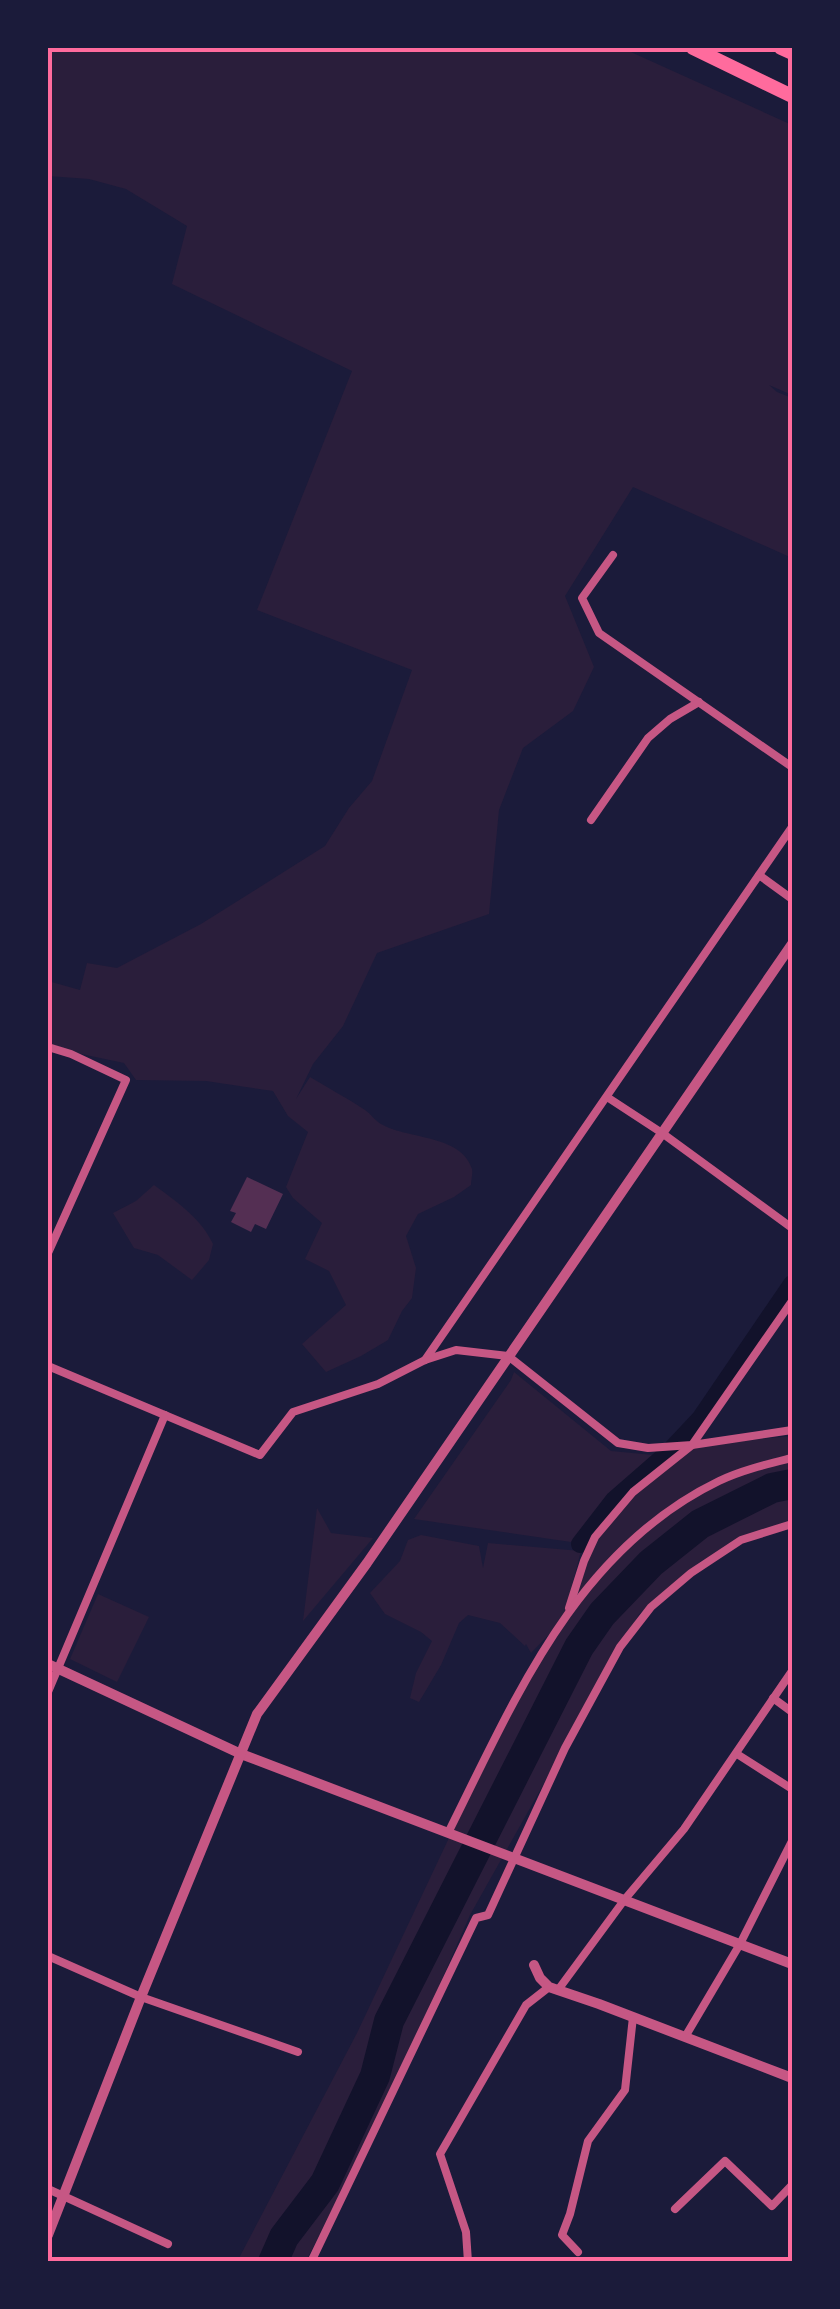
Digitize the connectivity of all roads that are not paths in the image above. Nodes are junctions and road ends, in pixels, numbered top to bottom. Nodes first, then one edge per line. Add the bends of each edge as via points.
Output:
1 (692, 48) edge
2 (781, 48) edge
3 (792, 53) edge
4 (792, 96) edge
5 (613, 555) dead end
6 (699, 702) junction
7 (792, 767) edge
8 (591, 820) dead end
9 (792, 828) edge
10 (760, 876) junction
11 (792, 898) edge
12 (792, 944) edge
13 (48, 1048) edge
14 (607, 1097) junction
15 (662, 1133) junction
16 (792, 1228) edge
17 (48, 1253) edge
18 (792, 1301) edge
19 (508, 1356) junction
20 (425, 1360) junction
21 (48, 1366) edge
22 (165, 1415) junction
23 (792, 1430) edge
24 (692, 1446) junction
25 (792, 1458) edge
26 (792, 1524) edge
27 (566, 1615) junction
28 (53, 1666) edge
29 (792, 1671) edge
30 (48, 1692) edge
31 (773, 1698) junction
32 (792, 1712) edge
33 (241, 1754) junction
34 (737, 1754) junction
35 (792, 1789) edge
36 (451, 1834) junction
37 (792, 1841) edge
38 (514, 1860) junction
39 (625, 1899) junction
40 (740, 1944) junction
41 (48, 1956) edge
42 (792, 1964) edge
43 (534, 1965) dead end
44 (553, 1989) junction
45 (141, 1997) junction
46 (633, 2017) junction
47 (684, 2037) junction
48 (298, 2052) dead end
49 (792, 2078) edge
50 (792, 2185) edge
51 (48, 2189) edge
52 (63, 2196) junction
53 (675, 2209) dead end
54 (48, 2235) edge
55 (168, 2244) dead end
56 (578, 2252) dead end
57 (468, 2261) edge
58 (311, 2262) edge

1 - 4 highway
2 - 3 highway
5 - 6 street via 582,598 599,633
6 - 7 street
6 - 8 street via 648,738
9 - 10 street
10 - 11 street
10 - 14 street
12 - 15 street
13 - 17 street via 126,1080
14 - 15 street
14 - 20 street
15 - 16 street
15 - 19 street
18 - 24 street
19 - 20 street via 456,1350
19 - 24 street via 618,1442
19 - 33 street via 258,1714
20 - 22 street via 378,1384 293,1412 260,1455
21 - 22 street
22 - 28 street
23 - 24 street
24 - 27 street via 633,1492 595,1537
25 - 27 street via 720,1481 672,1510 624,1548
26 - 38 street via 741,1540 650,1607 620,1647 565,1748
27 - 36 street via 513,1702
28 - 30 street
28 - 33 street
29 - 31 street
31 - 32 street
31 - 34 street
33 - 36 street
33 - 45 street
34 - 35 street
34 - 39 street
36 - 38 street
37 - 40 street
38 - 39 street
38 - 58 street via 488,1915 476,1918
39 - 40 street
39 - 44 street
40 - 42 street
40 - 47 street
41 - 45 street
43 - 44 street
44 - 46 street
44 - 57 street via 526,2006 440,2154 466,2232
45 - 48 street
45 - 52 street
46 - 47 street
46 - 56 street via 625,2090 588,2141 562,2235
47 - 49 street
50 - 53 street via 772,2206 725,2161
51 - 52 street
52 - 54 street
52 - 55 street

